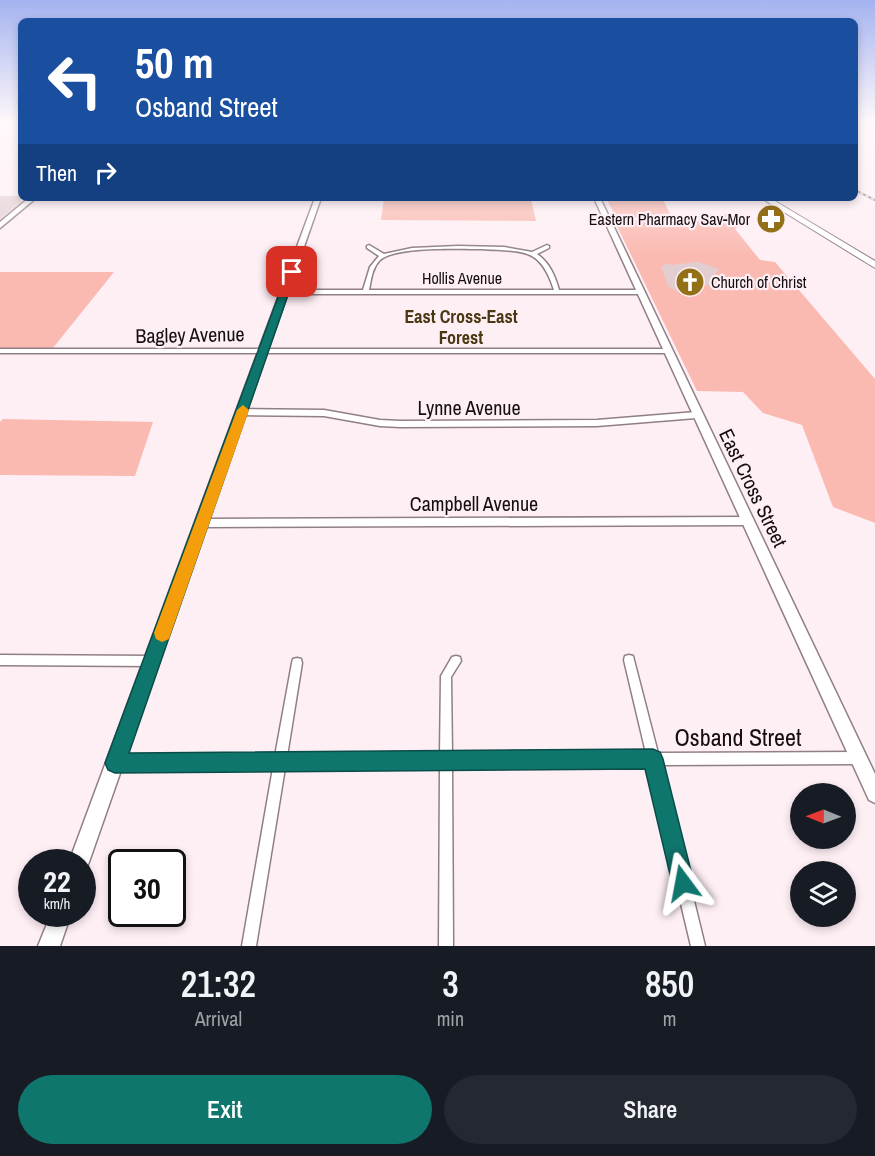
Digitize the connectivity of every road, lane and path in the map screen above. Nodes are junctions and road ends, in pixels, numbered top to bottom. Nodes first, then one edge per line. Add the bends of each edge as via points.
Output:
1 (29, 201) edge
2 (317, 201) edge
3 (598, 201) edge
4 (770, 201) edge
5 (0, 225) edge
6 (369, 247) dead end
7 (547, 247) dead end
8 (533, 254) junction
9 (383, 256) junction
10 (875, 264) edge
11 (284, 292) junction
12 (366, 292) junction
13 (557, 292) junction
14 (641, 292) junction
15 (264, 350) junction
16 (0, 351) edge
17 (667, 351) junction
18 (242, 412) junction
19 (696, 415) junction
20 (746, 521) junction
21 (202, 523) junction
22 (0, 660) edge
23 (629, 660) dead end
24 (153, 661) junction
25 (456, 661) dead end
26 (297, 663) dead end
27 (858, 758) junction
28 (653, 759) junction
29 (446, 761) junction
30 (282, 762) junction
31 (115, 763) junction
32 (875, 794) edge
33 (84, 849) edge
34 (56, 927) edge
35 (49, 946) edge
36 (249, 946) edge
37 (446, 946) edge
38 (698, 946) edge

1 - 5 street
2 - 11 street
3 - 14 street, East Cross Street
4 - 10 main road
6 - 9 street
7 - 8 street
8 - 9 street via 509,249 426,249
8 - 13 street via 548,267
9 - 12 street via 370,272
11 - 12 street, Hollis Avenue
11 - 15 street
12 - 13 street, Hollis Avenue
13 - 14 street, Hollis Avenue
14 - 17 street, East Cross Street
15 - 16 street, Bagley Avenue
15 - 17 street, Bagley Avenue
15 - 18 street
17 - 19 street, East Cross Street
18 - 19 street, Lynne Avenue via 324,413 400,424 597,423
18 - 21 street
19 - 20 street, East Cross Street
20 - 21 street, Campbell Avenue
20 - 27 street, East Cross Street
21 - 24 street
22 - 24 street
23 - 28 street
24 - 31 street
25 - 29 street via 446,676
26 - 30 street
27 - 28 street, Osband Street
27 - 32 street, East Cross Street
28 - 29 street, Osband Street
28 - 38 street
29 - 30 street, Osband Street
29 - 37 street
30 - 31 street, Osband Street
30 - 36 street
31 - 33 street
34 - 35 street

